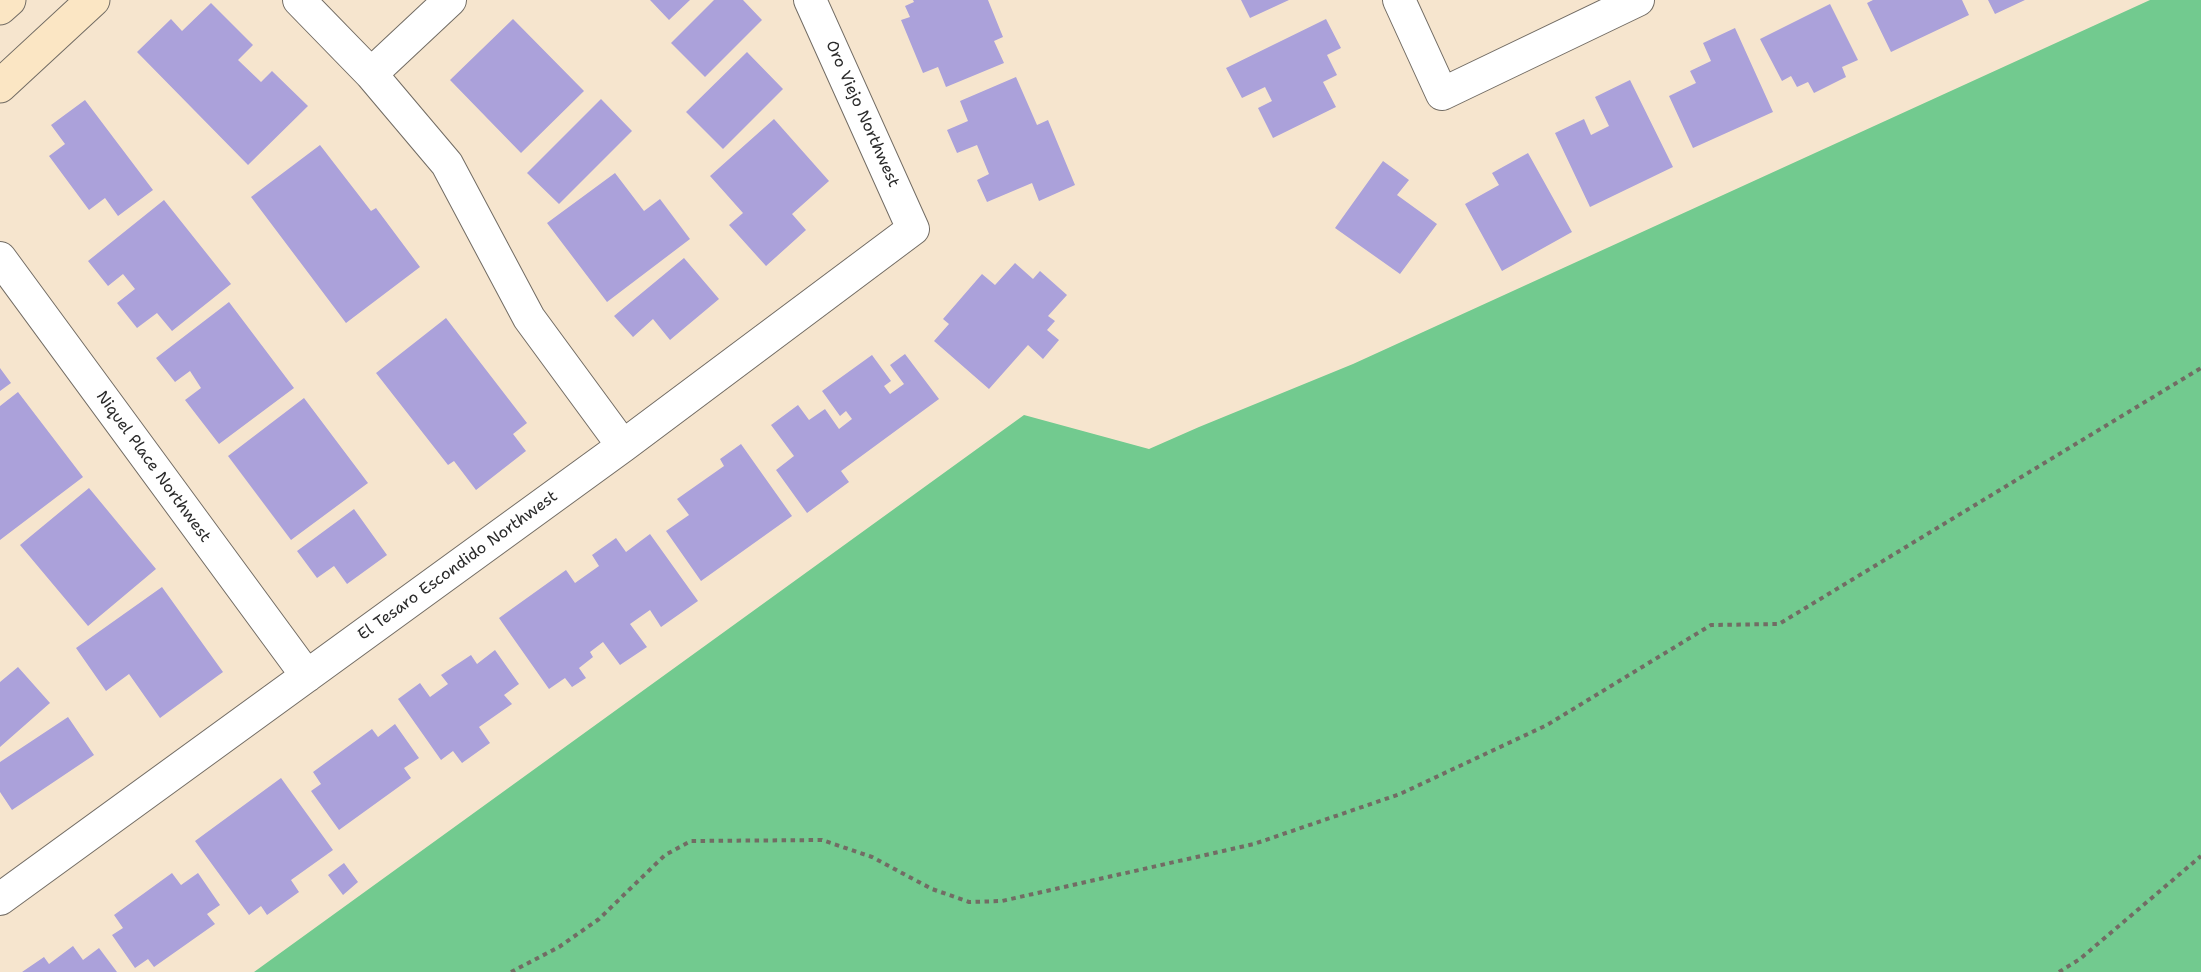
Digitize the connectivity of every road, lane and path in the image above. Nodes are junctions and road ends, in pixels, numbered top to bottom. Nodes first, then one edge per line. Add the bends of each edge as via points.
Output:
1 (9, 0) edge
2 (93, 0) edge
3 (299, 0) edge
4 (450, 0) edge
5 (810, 0) edge
6 (1399, 0) edge
7 (1638, 0) edge
8 (0, 8) edge
9 (370, 74) junction
10 (0, 86) edge
11 (914, 229) joint
12 (0, 258) edge
13 (2201, 368) edge
14 (623, 446) junction
15 (307, 676) junction
16 (2201, 856) edge
17 (0, 899) edge
18 (511, 972) edge
19 (2060, 972) edge

1 - 8 street
2 - 10 street
3 - 9 street
4 - 9 street
5 - 11 street, Oro Viejo Northwest
6 - 7 street via 1442,94
9 - 14 street via 447,164 529,318
11 - 14 street, El Tesaro Escondido Northwest
12 - 15 street, Niquel Place Northwest
13 - 18 path via 1779,624 1711,625 1547,724 1400,794 1254,844 1002,901 969,902 932,889 872,857 822,840 691,841 665,855 599,919 559,947
14 - 15 street, El Tesaro Escondido Northwest
15 - 17 street, El Tesaro Escondido Northwest
16 - 19 path via 2080,960

